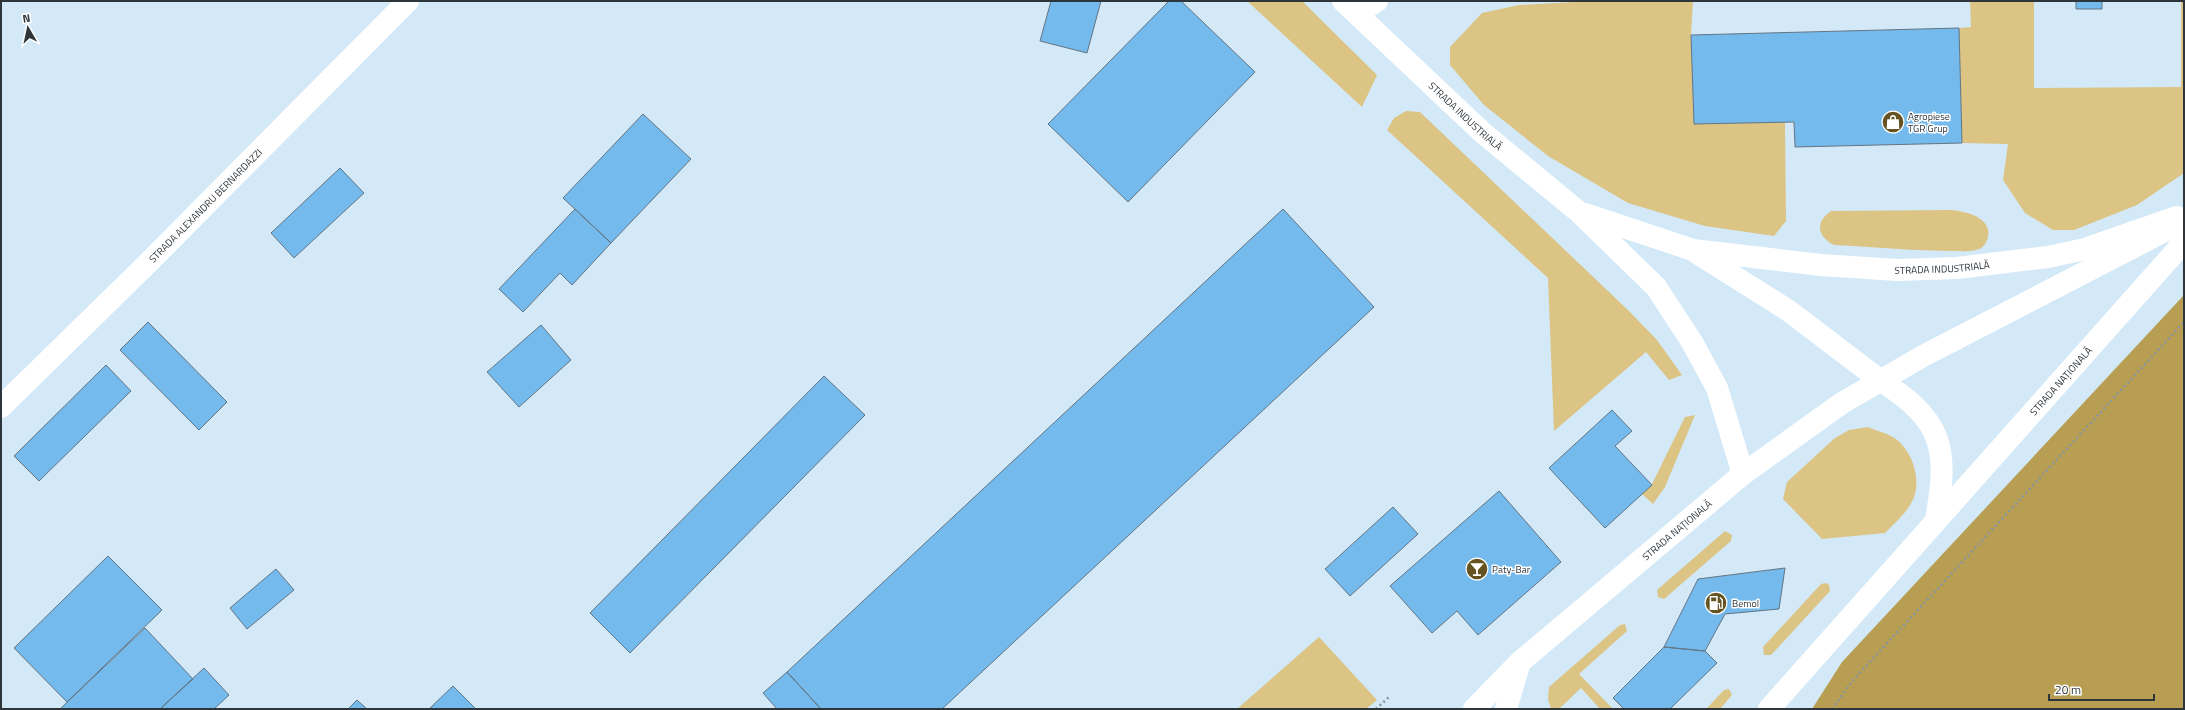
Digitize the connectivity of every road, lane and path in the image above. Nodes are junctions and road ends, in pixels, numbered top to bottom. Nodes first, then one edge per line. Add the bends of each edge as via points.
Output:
1 (408, 1) edge
2 (1377, 1) edge
3 (1350, 8) edge
4 (1580, 213) junction
5 (2184, 215) edge
6 (2184, 221) edge
7 (2184, 242) edge
8 (1693, 250) junction
9 (2184, 322) edge
10 (1881, 381) junction
11 (1, 407) edge
12 (1743, 474) junction
13 (1936, 519) junction
14 (1520, 662) junction
15 (1389, 697) dead end
16 (1376, 709) edge
17 (1474, 709) edge
18 (1506, 709) edge
19 (1769, 709) edge
20 (1832, 709) edge

1 - 11 main road, STRADA ALEXANDRU BERNARDAZZI
2 - 3 main road, STRADA INDUSTRIALĂ
3 - 4 main road, STRADA INDUSTRIALĂ via 1483,133
4 - 8 main road, STRADA INDUSTRIALĂ
4 - 12 main road, STRADA INDUSTRIALĂ via 1656,287 1692,342 1717,388
5 - 8 main road, STRADA INDUSTRIALĂ via 2085,249 2026,261 1956,268 1897,270 1821,265
6 - 10 main road, STRADA NAȚIONALĂ via 1923,356
7 - 13 main road, STRADA NAȚIONALĂ
8 - 10 main road, STRADA INDUSTRIALĂ via 1789,311
9 - 20 path via 1854,679
10 - 12 main road, STRADA NAȚIONALĂ via 1842,403
10 - 13 main road via 1915,406 1929,421 1939,441 1942,482
12 - 14 main road, STRADA NAȚIONALĂ
13 - 19 main road, STRADA NAȚIONALĂ
14 - 17 main road, STRADA NAȚIONALĂ
14 - 18 main road
15 - 16 path

